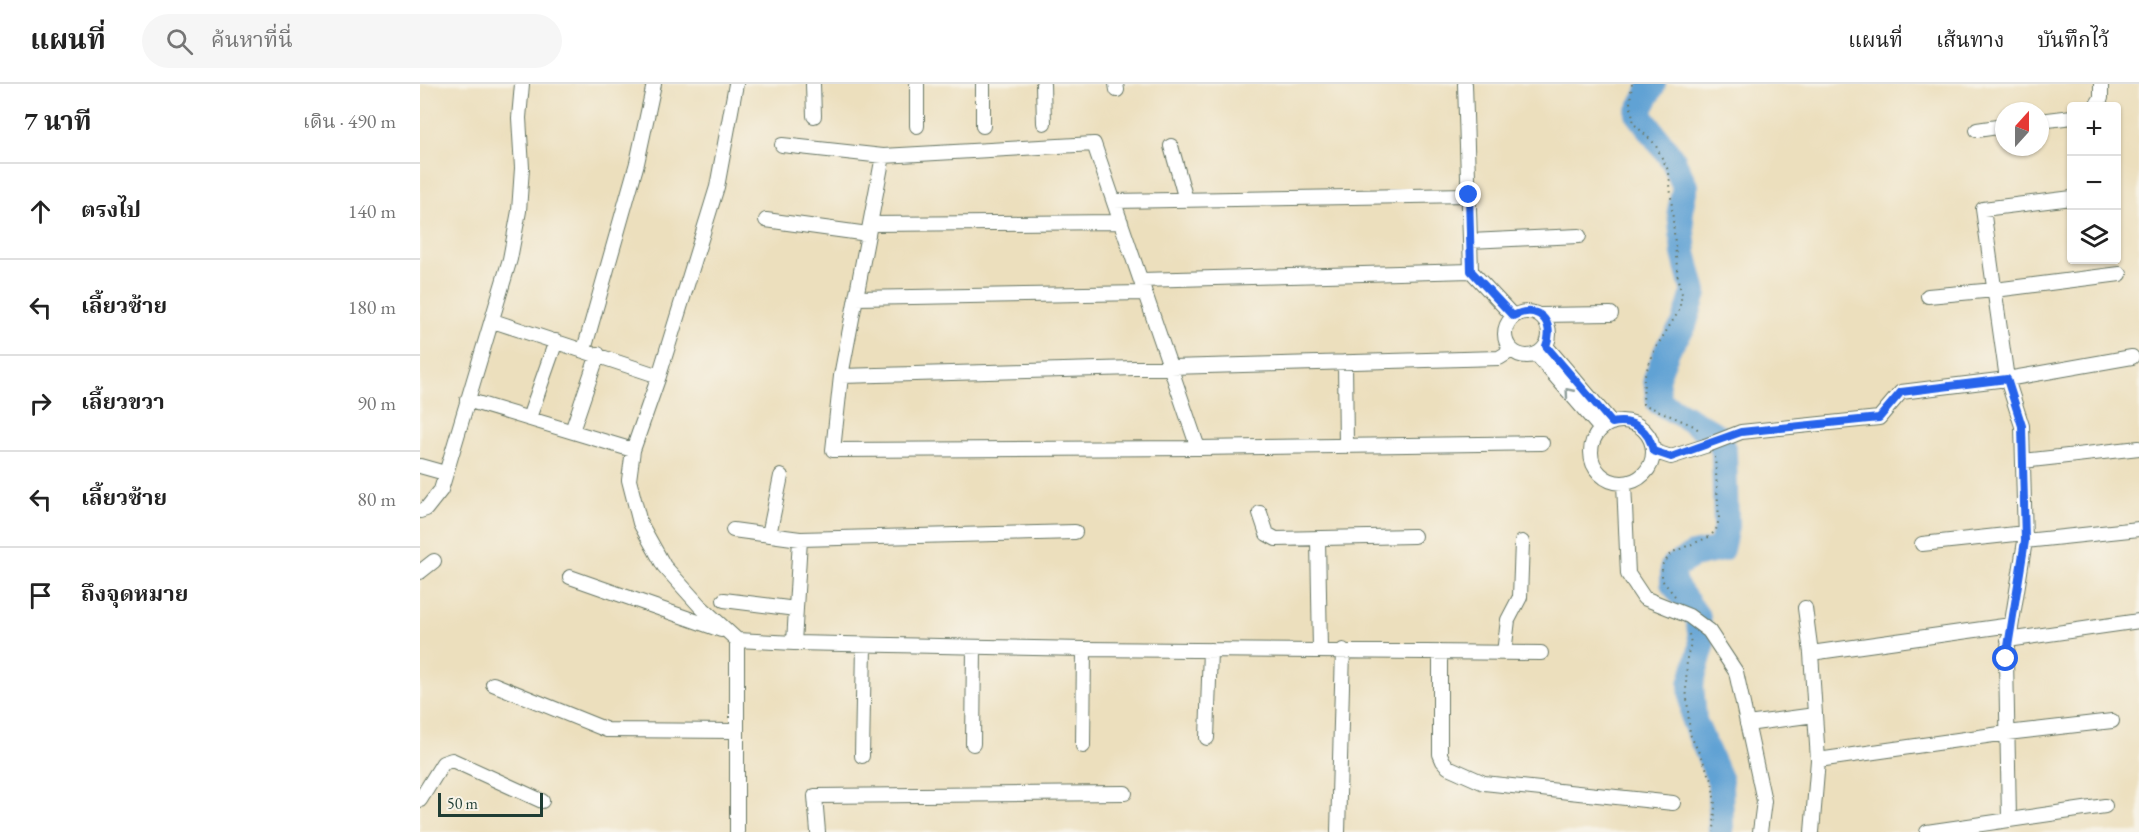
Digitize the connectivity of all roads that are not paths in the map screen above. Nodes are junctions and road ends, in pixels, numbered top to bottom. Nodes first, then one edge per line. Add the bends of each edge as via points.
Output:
1 (522, 84) edge
2 (654, 84) edge
3 (736, 84) edge
4 (813, 84) edge
5 (917, 84) edge
6 (983, 84) edge
7 (1043, 84) edge
8 (1465, 84) edge
9 (2101, 84) edge
10 (2098, 102) edge
11 (814, 116) dead end
12 (2067, 118) edge
13 (2049, 120) edge
14 (1044, 123) dead end
15 (917, 126) dead end
16 (983, 126) dead end
17 (1995, 127) edge
18 (1977, 130) dead end
19 (782, 145) dead end
20 (1171, 146) dead end
21 (883, 156) junction
22 (1469, 195) junction
23 (2067, 199) edge
24 (1186, 200) junction
25 (1114, 201) junction
26 (766, 220) dead end
27 (1121, 222) junction
28 (869, 229) junction
29 (1579, 236) dead end
30 (1470, 241) junction
31 (1471, 271) junction
32 (2120, 274) dead end
33 (1143, 286) junction
34 (1995, 290) junction
35 (1928, 296) dead end
36 (856, 298) junction
37 (1611, 314) dead end
38 (1540, 315) junction
39 (1513, 316) junction
40 (493, 321) junction
41 (556, 342) junction
42 (1512, 350) junction
43 (1541, 350) junction
44 (591, 352) junction
45 (2132, 357) dead end
46 (1345, 362) junction
47 (1170, 367) junction
48 (659, 376) junction
49 (841, 376) junction
50 (2007, 379) junction
51 (467, 400) junction
52 (529, 418) junction
53 (1606, 426) junction
54 (572, 431) junction
55 (1542, 443) dead end
56 (1346, 446) junction
57 (1198, 448) junction
58 (2139, 448) edge
59 (633, 450) junction
60 (1653, 451) junction
61 (2023, 461) junction
62 (420, 466) edge
63 (446, 473) junction
64 (781, 476) dead end
65 (1624, 483) junction
66 (420, 511) edge
67 (1260, 513) dead end
68 (2139, 529) edge
69 (733, 530) dead end
70 (1076, 532) dead end
71 (769, 535) junction
72 (1414, 536) dead end
73 (2025, 537) junction
74 (800, 539) junction
75 (1318, 539) junction
76 (1522, 542) dead end
77 (1922, 544) dead end
78 (434, 561) dead end
79 (420, 572) edge
80 (570, 577) dead end
81 (724, 600) dead end
82 (1805, 608) dead end
83 (796, 609) junction
84 (2139, 621) edge
85 (2011, 625) junction
86 (733, 636) junction
87 (2008, 640) junction
88 (794, 643) junction
89 (864, 645) junction
90 (974, 647) junction
91 (1084, 649) junction
92 (1210, 650) junction
93 (1320, 650) junction
94 (1343, 650) junction
95 (1440, 652) junction
96 (1811, 652) junction
97 (1504, 653) junction
98 (1541, 653) dead end
99 (493, 684) dead end
100 (1815, 716) junction
101 (2112, 721) dead end
102 (1747, 724) junction
103 (737, 731) junction
104 (2007, 733) junction
105 (1207, 738) dead end
106 (973, 744) dead end
107 (1083, 746) dead end
108 (862, 756) dead end
109 (1818, 760) junction
110 (1125, 793) dead end
111 (420, 800) edge
112 (542, 801) dead end
113 (1673, 803) dead end
114 (2105, 806) dead end
115 (2009, 819) junction
116 (737, 832) edge
117 (818, 832) edge
118 (1338, 832) edge
119 (1760, 832) edge
120 (1812, 832) edge
121 (1927, 832) edge

1 - 40 street via 519,211
2 - 44 street
3 - 48 street via 717,187
4 - 11 street
5 - 15 street
6 - 16 street
7 - 14 street
8 - 22 street
9 - 10 street
12 - 13 street
17 - 18 street
19 - 21 street
20 - 24 street
21 - 25 street via 1094,144
21 - 28 street
22 - 24 street
22 - 30 street
23 - 34 street via 1983,209
24 - 25 street
25 - 27 street
26 - 28 street
27 - 28 street
27 - 33 street
28 - 36 street
29 - 30 street
30 - 31 street
31 - 33 street
31 - 39 street
32 - 34 street
33 - 36 street
33 - 47 street
34 - 35 street
34 - 50 street
36 - 49 street
37 - 38 street
38 - 39 street via 1526,311
38 - 43 street via 1550,333
39 - 42 street via 1505,329
40 - 41 street
40 - 51 street
41 - 44 street
41 - 52 street
42 - 43 street via 1524,356
42 - 46 street via 1499,358
43 - 53 street
44 - 48 street
44 - 54 street
45 - 50 street
46 - 47 street
46 - 56 street
47 - 49 street
47 - 57 street
48 - 59 street
49 - 57 street via 833,450
50 - 60 street, bridge via 1901,392 1879,418 1741,432 1671,457
50 - 61 street via 2022,426
51 - 52 street
51 - 63 street
52 - 54 street
53 - 60 street via 1621,421 1639,426 1652,441
53 - 65 street via 1593,443 1595,468 1608,479
54 - 59 street
55 - 56 street
56 - 57 street
58 - 61 street
59 - 86 street via 629,480 640,523 663,566
60 - 65 street via 1648,470 1637,480
61 - 73 street
62 - 63 street
63 - 66 street via 441,490
64 - 71 street
65 - 102 street via 1628,574 1644,598 1689,616 1709,631 1736,672
67 - 75 street via 1271,538
68 - 73 street
69 - 71 street
70 - 74 street
71 - 74 street
72 - 75 street
73 - 77 street
73 - 85 street
74 - 83 street
75 - 93 street
76 - 97 street via 1520,597 1508,620
78 - 79 street
80 - 86 street
81 - 83 street
82 - 96 street
83 - 88 street
84 - 87 street
85 - 87 street
85 - 96 street
86 - 88 street
86 - 103 street
87 - 104 street
88 - 89 street
89 - 90 street
89 - 108 street
90 - 91 street
90 - 106 street
91 - 92 street
91 - 107 street
92 - 93 street
92 - 105 street
93 - 94 street
94 - 95 street
94 - 118 street
95 - 97 street
95 - 113 street via 1440,754 1448,767 1485,783
96 - 100 street
97 - 98 street
99 - 103 street via 607,730
100 - 102 street
100 - 109 street
101 - 104 street
102 - 119 street via 1764,801
103 - 116 street
104 - 109 street
104 - 115 street
109 - 120 street
110 - 117 street via 815,796
111 - 112 street via 443,763 452,760
114 - 115 street
115 - 121 street

